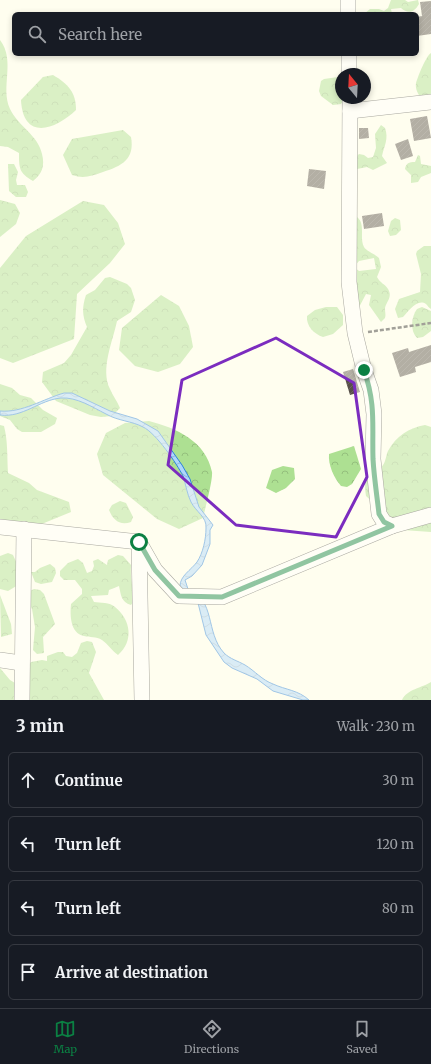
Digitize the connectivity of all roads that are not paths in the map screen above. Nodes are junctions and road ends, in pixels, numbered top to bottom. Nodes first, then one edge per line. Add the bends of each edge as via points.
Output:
1 (348, 0) edge
2 (348, 12) edge
3 (349, 56) edge
4 (350, 68) edge
5 (431, 102) edge
6 (371, 103) edge
7 (350, 104) edge
8 (431, 515) edge
9 (392, 526) junction
10 (0, 527) edge
11 (24, 529) junction
12 (139, 542) junction
13 (0, 660) edge
14 (21, 663) junction
15 (22, 700) edge
16 (142, 700) edge

1 - 2 street
3 - 4 street
5 - 6 street
7 - 9 street via 349,282 355,333 371,390 374,414 373,459 379,514 384,522
8 - 9 street
9 - 12 street via 222,597 179,596 155,570
10 - 11 street
11 - 12 street
11 - 14 street
12 - 16 street
13 - 14 street
14 - 15 street

